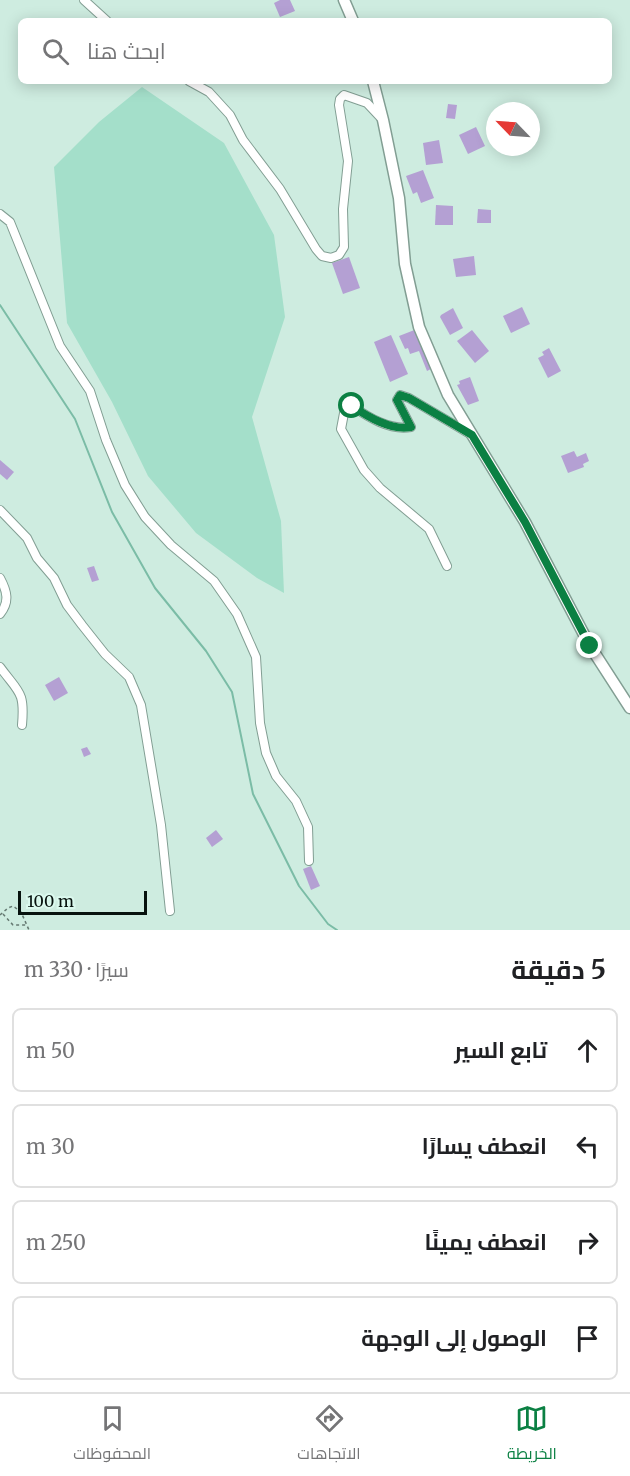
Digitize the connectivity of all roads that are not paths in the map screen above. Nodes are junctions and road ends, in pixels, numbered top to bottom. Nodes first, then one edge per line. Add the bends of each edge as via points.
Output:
1 (84, 0) edge
2 (344, 0) edge
3 (104, 18) edge
4 (351, 18) edge
5 (194, 84) edge
6 (374, 84) edge
7 (383, 120) junction
8 (0, 214) edge
9 (472, 435) junction
10 (0, 510) edge
11 (447, 566) dead end
12 (0, 578) edge
13 (0, 614) edge
14 (0, 668) edge
15 (630, 708) edge
16 (22, 725) dead end
17 (309, 861) dead end
18 (170, 911) dead end

1 - 3 street
2 - 4 street
5 - 7 street via 230,115 316,249 331,258 344,248 348,161 340,99 344,95 367,103
6 - 7 street
7 - 9 street via 419,327 448,395
8 - 17 street via 10,222 60,346 90,391 125,485 145,517 214,581 242,624 256,657 266,753 276,776 297,801 308,827
9 - 11 street via 400,395 397,400 411,427 382,423 352,406 345,408 341,429 364,470 429,529
9 - 15 street via 525,522 590,646
10 - 18 street via 27,538 77,618 129,677 141,705 161,825
12 - 13 street via 7,596
14 - 16 street via 21,694

